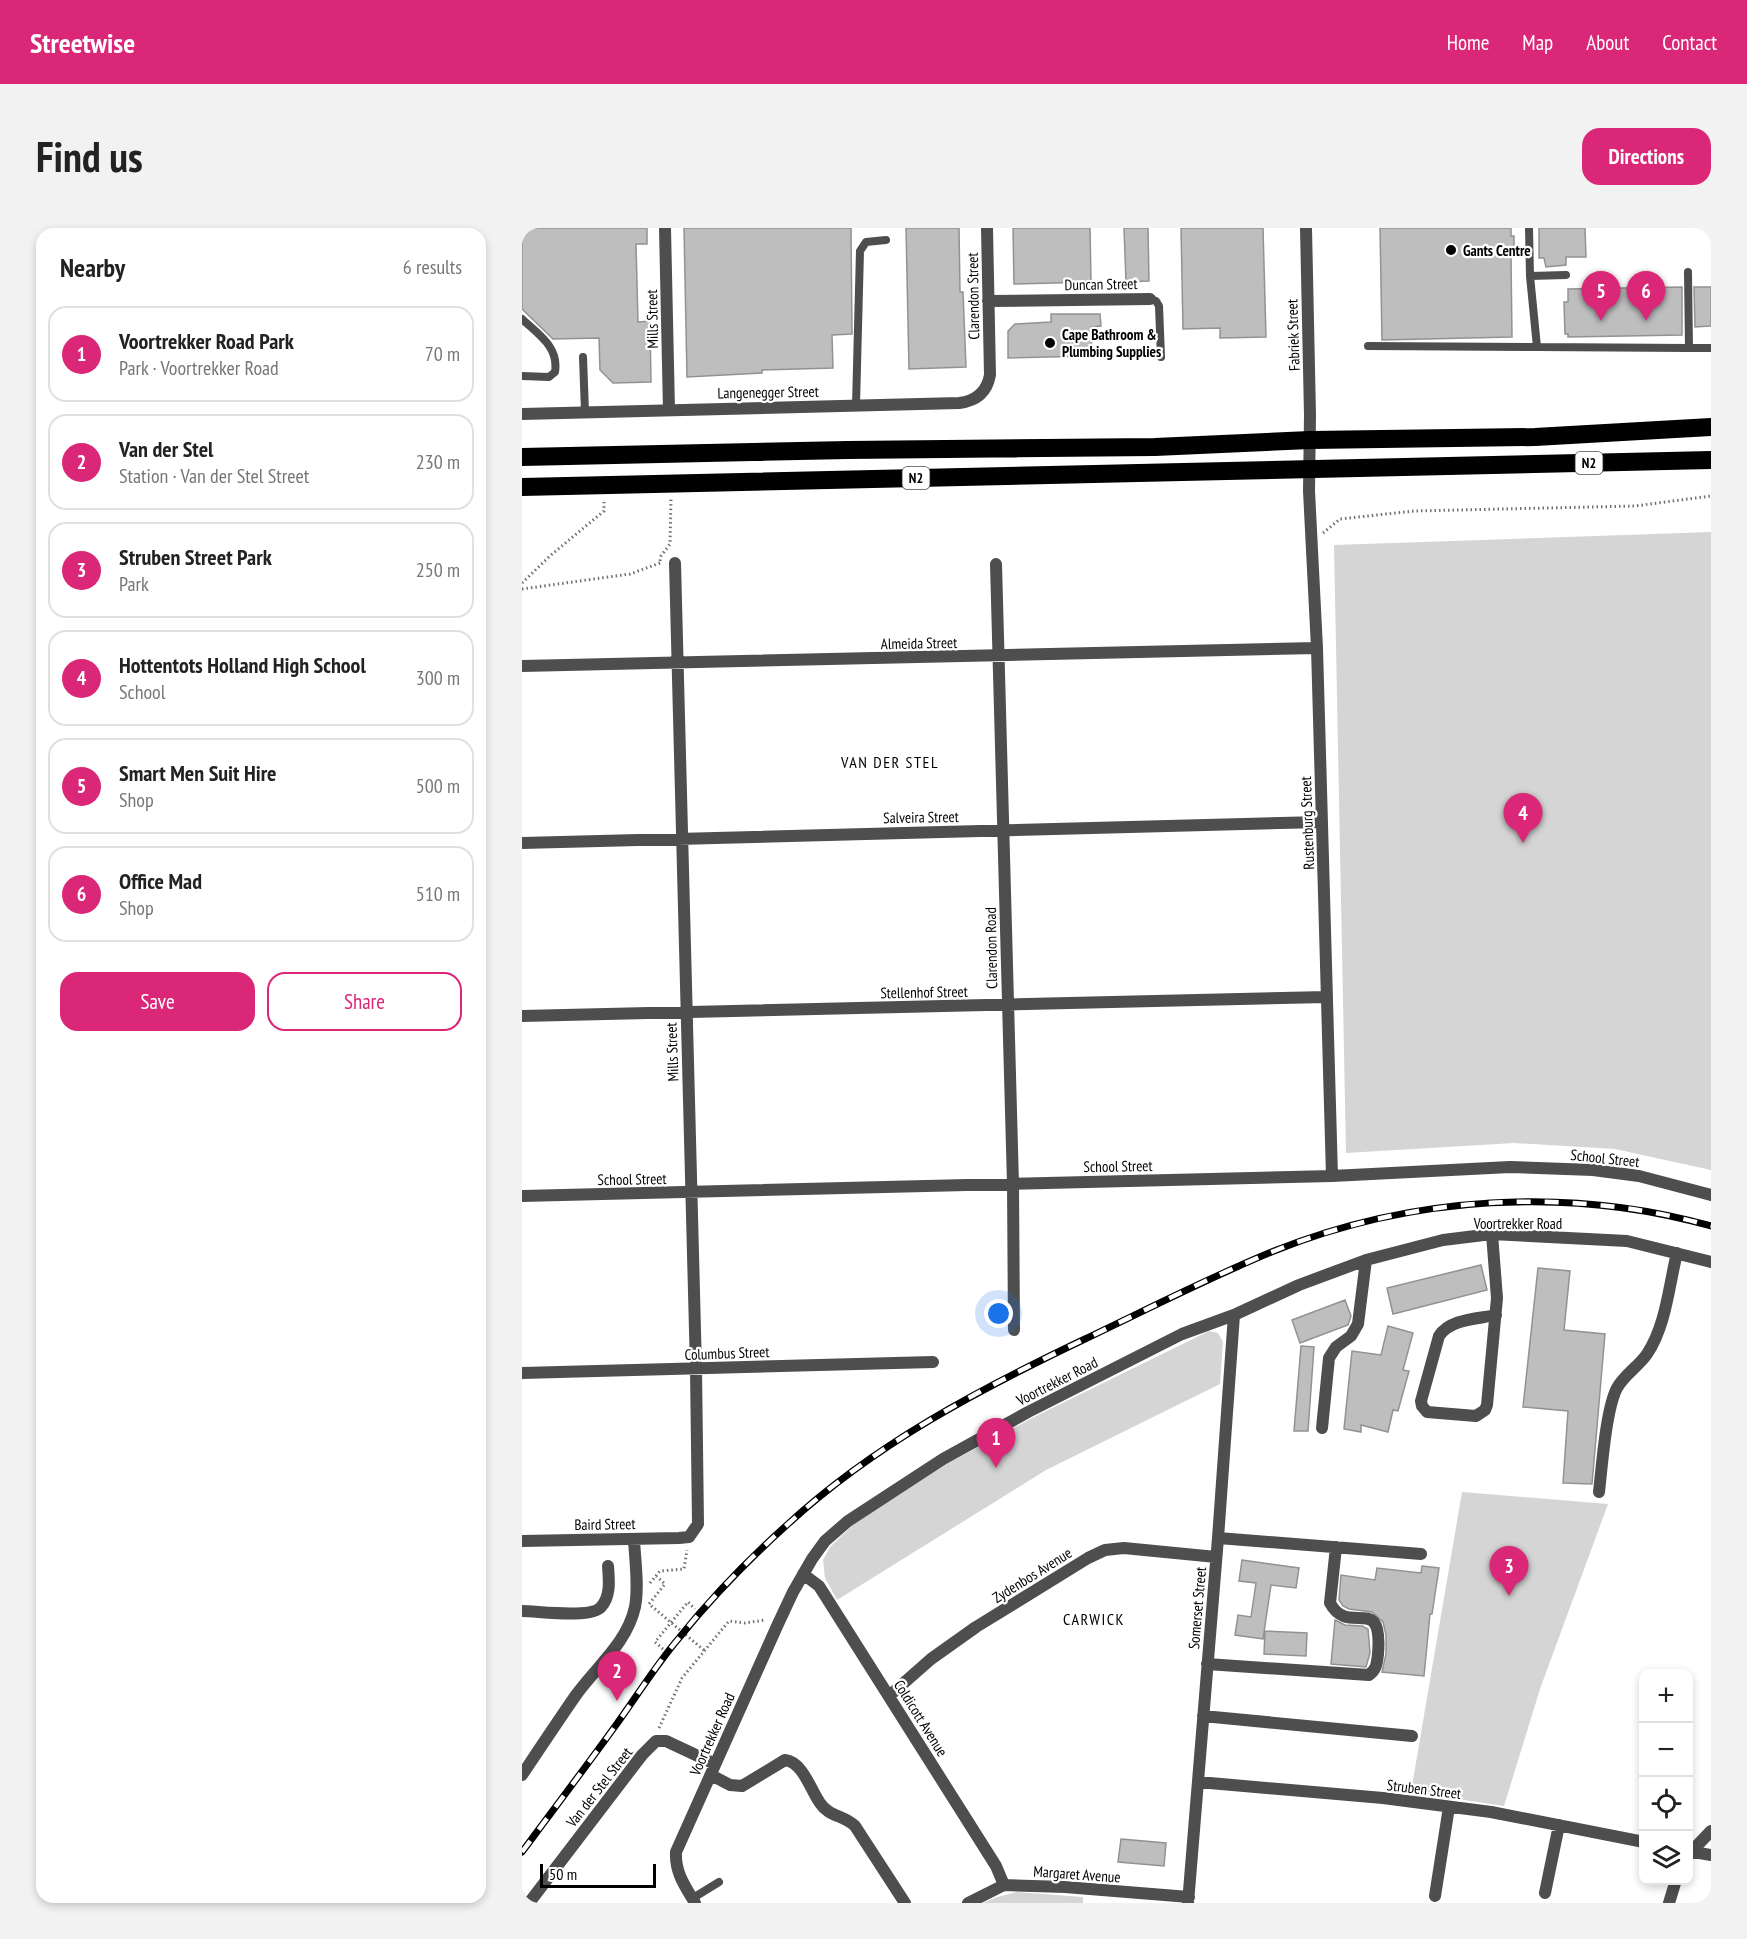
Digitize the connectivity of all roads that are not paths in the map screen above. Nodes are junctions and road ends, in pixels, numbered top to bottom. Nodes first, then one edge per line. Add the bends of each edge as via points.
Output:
1 (665, 228) edge
2 (987, 228) edge
3 (1306, 228) edge
4 (1528, 228) edge
5 (886, 240) dead end
6 (1688, 272) dead end
7 (1566, 274) dead end
8 (1530, 276) junction
9 (1150, 299) joint
10 (988, 301) junction
11 (522, 319) edge
12 (1368, 346) dead end
13 (1537, 347) junction
14 (1689, 348) junction
15 (1711, 348) edge
16 (583, 357) dead end
17 (1161, 357) dead end
18 (990, 364) joint
19 (522, 376) edge
20 (856, 405) junction
21 (669, 410) junction
22 (585, 412) junction
23 (522, 414) edge
24 (1711, 427) edge
25 (1310, 440) junction
26 (522, 457) edge
27 (1711, 460) edge
28 (1310, 470) junction
29 (522, 487) edge
30 (675, 563) road end
31 (996, 564) dead end
32 (1317, 648) junction
33 (999, 656) junction
34 (677, 663) junction
35 (522, 666) edge
36 (1321, 822) junction
37 (1004, 830) junction
38 (682, 838) junction
39 (522, 843) edge
40 (1327, 997) junction
41 (1007, 1005) junction
42 (686, 1013) junction
43 (522, 1016) edge
44 (1332, 1176) junction
45 (1012, 1184) junction
46 (691, 1192) junction
47 (1711, 1195) edge
48 (522, 1196) edge
49 (1492, 1234) junction
50 (1677, 1253) junction
51 (1366, 1260) junction
52 (1711, 1262) edge
53 (1234, 1315) junction
54 (1496, 1315) junction
55 (1014, 1330) dead end
56 (933, 1362) dead end
57 (696, 1369) junction
58 (522, 1373) edge
59 (1322, 1428) dead end
60 (1599, 1492) dead end
61 (689, 1537) joint
62 (1218, 1538) junction
63 (634, 1539) junction
64 (522, 1541) edge
65 (1336, 1547) junction
66 (1421, 1554) dead end
67 (1216, 1557) junction
68 (608, 1566) dead end
69 (803, 1574) junction
70 (522, 1611) edge
71 (1208, 1664) junction
72 (889, 1696) junction
73 (1203, 1716) junction
74 (1412, 1736) dead end
75 (713, 1769) junction
76 (522, 1774) edge
77 (1198, 1782) junction
78 (1449, 1807) junction
79 (1559, 1826) junction
80 (1711, 1831) edge
81 (1639, 1841) edge
82 (1693, 1849) edge
83 (1693, 1854) edge
84 (1711, 1856) edge
85 (719, 1882) dead end
86 (1004, 1885) junction
87 (1675, 1885) edge
88 (1545, 1893) dead end
89 (1435, 1896) dead end
90 (1188, 1900) edge
91 (694, 1901) edge
92 (529, 1903) edge
93 (904, 1903) edge
94 (968, 1903) edge
95 (1669, 1903) edge

1 - 21 street, Mills Street
2 - 10 street, Clarendon Street
3 - 25 street, Fabriek Street
4 - 8 lane
5 - 20 lane via 866,242 860,251
6 - 14 lane
7 - 8 lane
8 - 13 lane
9 - 10 street, Duncan Street
9 - 17 lane, Duncan Street via 1159,306
10 - 18 street, Clarendon Street
11 - 19 lane via 552,347 556,364 549,377
12 - 13 lane
13 - 14 lane
14 - 15 lane
16 - 22 lane
18 - 20 street, Langenegger Street via 985,390 967,402
20 - 21 street, Langenegger Street
21 - 22 street, Langenegger Street
22 - 23 street, Langenegger Street
24 - 25 highway, N2 via 1535,437
25 - 26 highway, N2 via 1155,447
25 - 28 street, Fabriek Street
27 - 28 highway, N2
28 - 29 highway, N2
28 - 32 street, Rustenburg Street
30 - 34 street, Mills Street
31 - 33 street, Clarendon Road
32 - 33 street, Almeida Street
32 - 36 street, Rustenburg Street
33 - 34 street, Almeida Street
33 - 37 street, Clarendon Road
34 - 35 street, Almeida Street
34 - 38 street, Mills Street
36 - 37 street, Salveira Street
36 - 40 street, Rustenburg Street
37 - 38 street, Salveira Street
37 - 41 street, Clarendon Road
38 - 39 street, Salveira Street
38 - 42 street, Mills Street
40 - 41 street, Stellenhof Street
40 - 44 street, Rustenburg Street
41 - 42 street, Stellenhof Street
41 - 45 street, Clarendon Road
42 - 43 street, Stellenhof Street
42 - 46 street, Mills Street
44 - 45 street, School Street
44 - 47 street, School Street via 1562,1168 1639,1176
45 - 46 street, School Street
45 - 55 street, Clarendon Road
46 - 48 street, School Street
46 - 57 street, Mills Street
49 - 50 street, Voortrekker Road via 1627,1241
49 - 51 street, Voortrekker Road via 1443,1240
49 - 54 street
50 - 52 street, Voortrekker Road
50 - 60 street via 1653,1343 1617,1388
51 - 53 street, Voortrekker Road
51 - 59 street via 1358,1324 1329,1358
53 - 62 street, Somerset Street
53 - 69 street, Voortrekker Road via 1182,1334 943,1459 848,1521 825,1541
54 - 54 street via 1485,1410 1476,1416 1427,1412 1421,1401 1443,1330 1454,1323
56 - 57 street, Columbus Street
57 - 58 street, Columbus Street
57 - 61 street, Mills Street via 699,1509 698,1524
61 - 63 street, Baird Street
62 - 65 street
62 - 67 street, Somerset Street
63 - 64 street, Baird Street
63 - 76 street via 637,1588 630,1622
65 - 66 street
65 - 71 street via 1330,1603 1342,1616 1369,1619 1377,1627 1377,1664 1372,1673
67 - 71 street, Somerset Street
67 - 72 street, Zydenbos Avenue via 1124,1548 1105,1550 976,1627
68 - 70 street via 609,1587 597,1610 582,1614
69 - 72 street, Coldicott Avenue via 819,1586
69 - 75 street, Voortrekker Road
71 - 73 street, Somerset Street
72 - 86 street, Coldicott Avenue via 996,1866
73 - 74 street
73 - 77 street, Somerset Street
75 - 91 street, Voortrekker Road via 676,1852 675,1865
75 - 92 street, Van der Stel Street via 666,1741 656,1741
75 - 93 street via 730,1785 742,1786 785,1760 795,1763 827,1812 855,1826
77 - 78 street, Struben Street
77 - 90 street, Somerset Street
78 - 79 street, Struben Street
78 - 89 street
79 - 81 street, Struben Street
79 - 88 street
80 - 82 street
83 - 84 street
85 - 91 lane
86 - 90 street, Margaret Avenue
86 - 94 street, Margaret Avenue
87 - 95 street

